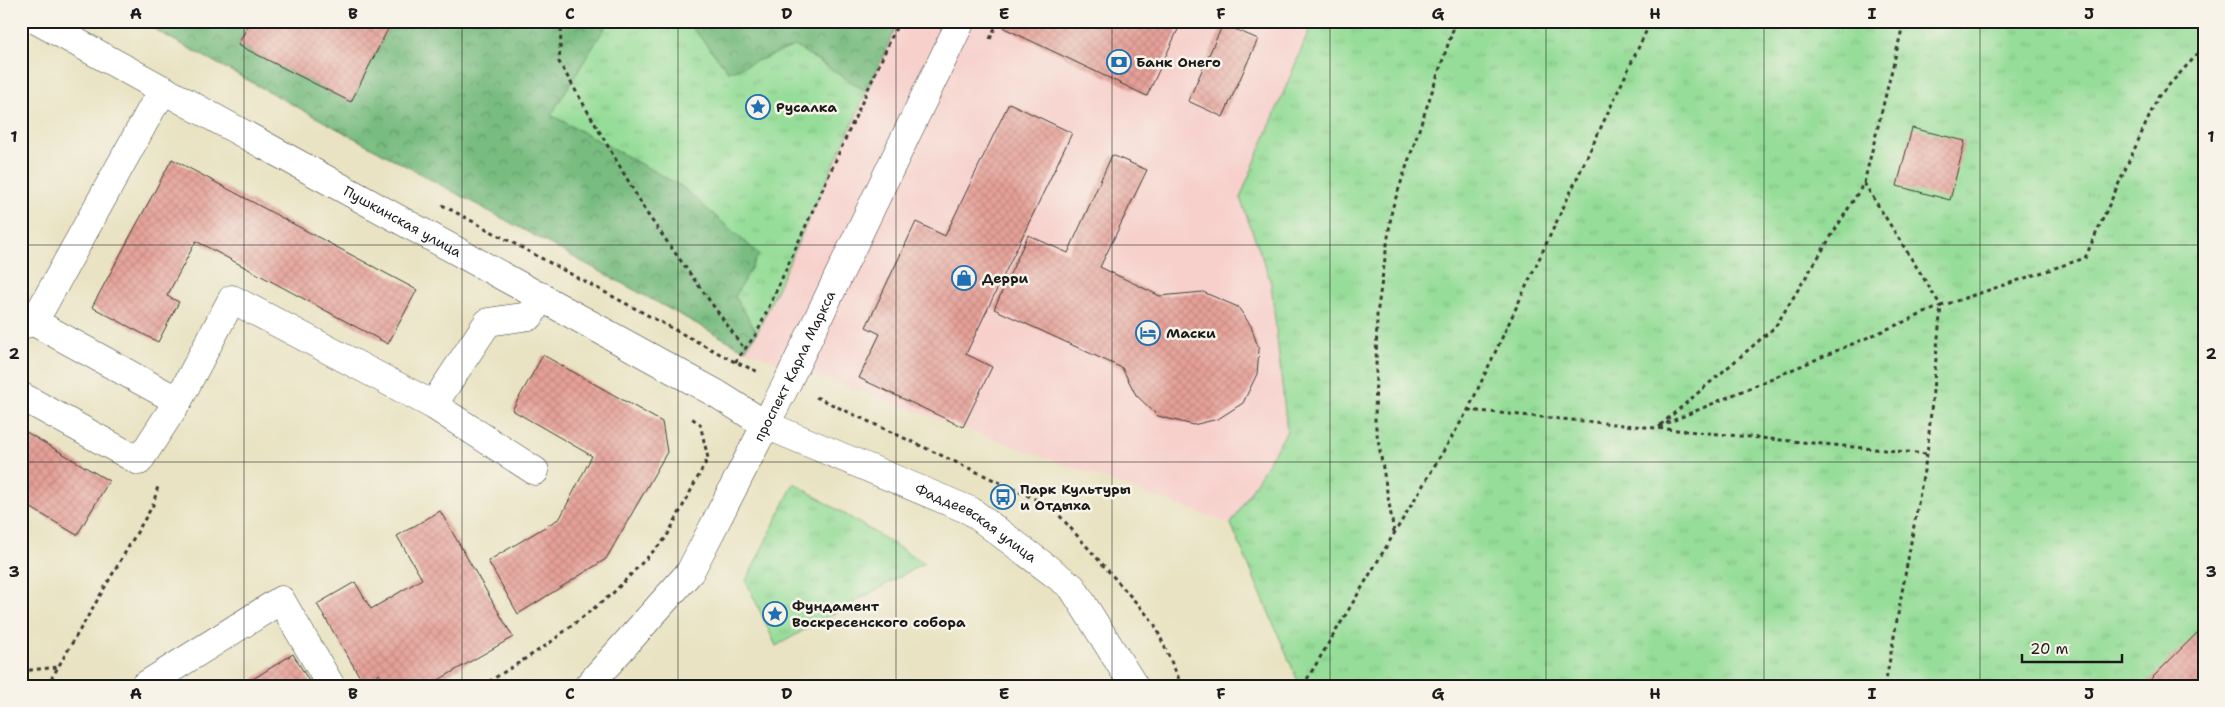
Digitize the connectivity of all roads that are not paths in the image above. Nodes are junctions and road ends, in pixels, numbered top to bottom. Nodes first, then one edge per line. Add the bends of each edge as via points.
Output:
1 (38, 21) edge
2 (961, 21) edge
3 (165, 90) junction
4 (541, 296) junction
5 (27, 323) edge
6 (21, 396) edge
7 (178, 401) junction
8 (433, 406) junction
9 (766, 425) junction
10 (534, 471) dead end
11 (144, 686) edge
12 (331, 686) edge
13 (588, 686) edge
14 (1134, 686) edge

1 - 3 street, Пушкинская улица
2 - 9 street, проспект Карла Маркса
3 - 4 street, Пушкинская улица
3 - 5 street
4 - 8 street via 530,316 488,322
4 - 9 street, Пушкинская улица via 717,394
5 - 7 street
6 - 7 street via 139,462
7 - 8 street via 232,299
8 - 10 street
9 - 13 street, проспект Карла Маркса via 690,572
9 - 14 street, Фаддеевская улица via 971,510 1072,587
11 - 12 street via 281,600

